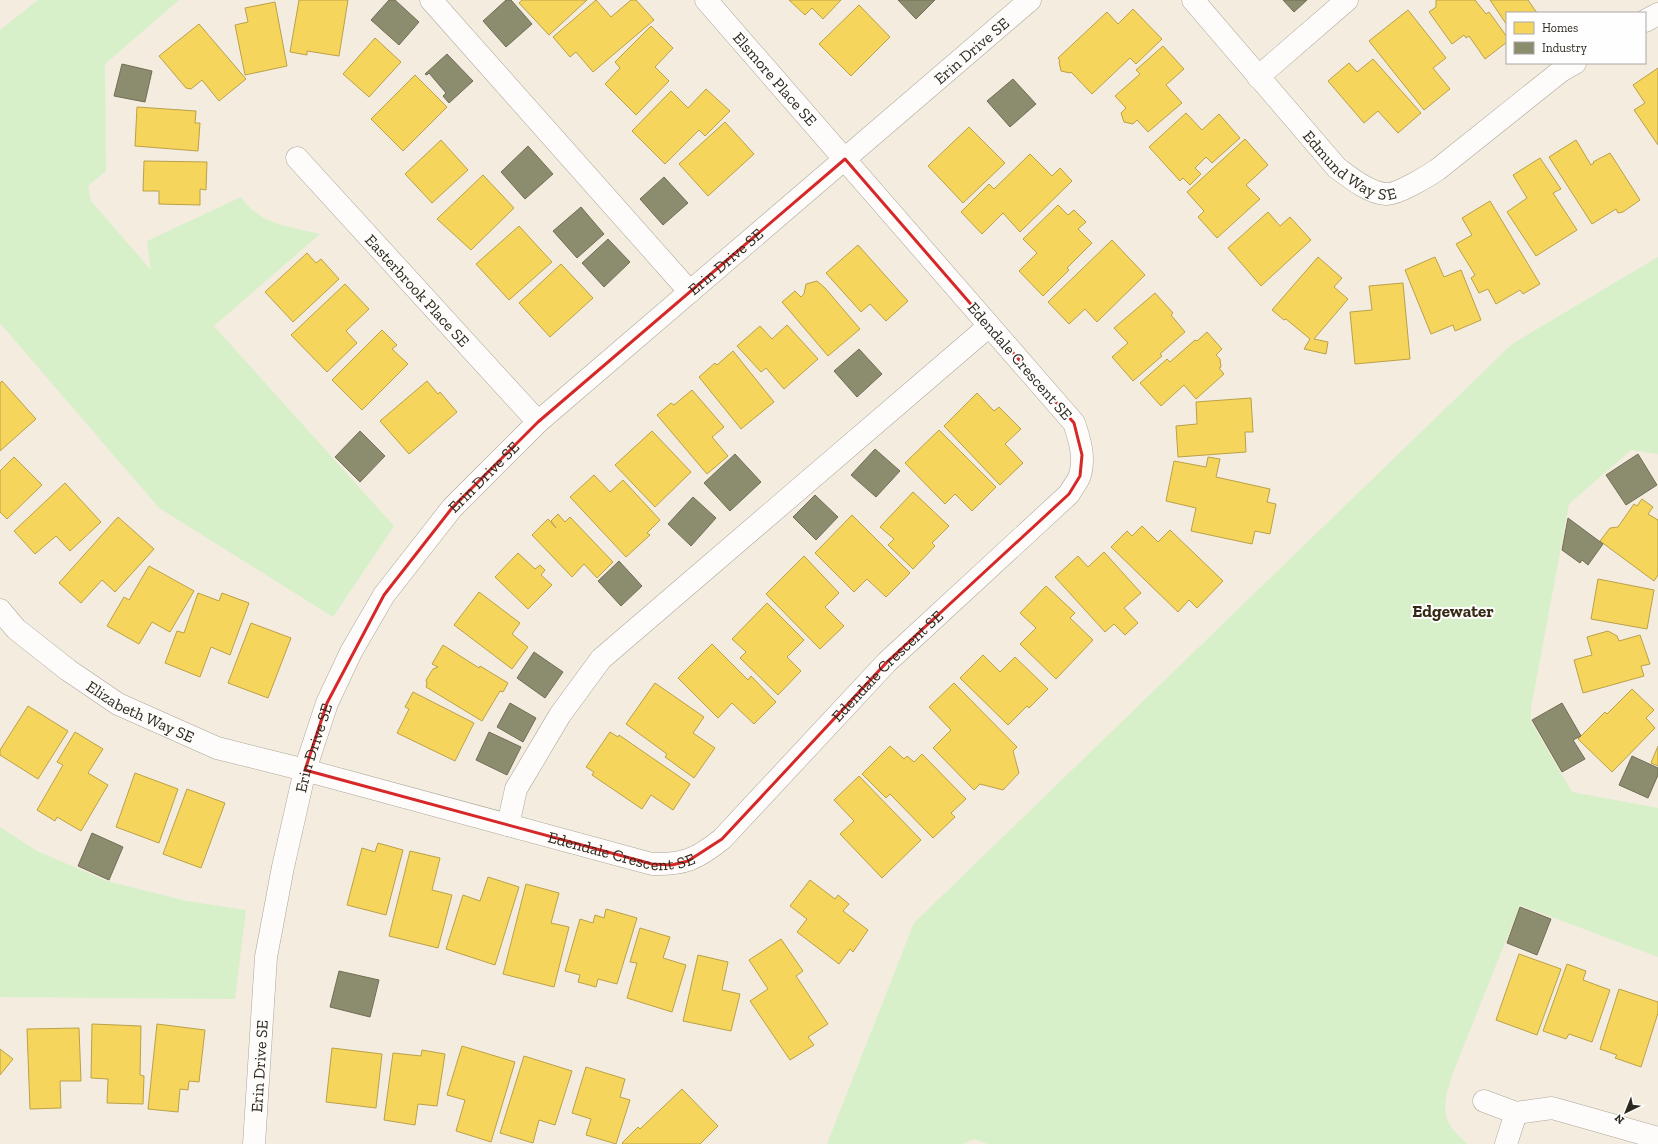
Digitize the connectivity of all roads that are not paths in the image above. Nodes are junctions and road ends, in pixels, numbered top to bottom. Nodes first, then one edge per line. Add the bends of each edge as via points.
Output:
1 (431, 0) edge
2 (706, 0) edge
3 (1030, 0) edge
4 (1193, 0) edge
5 (1347, 0) edge
6 (1658, 14) edge
7 (1646, 20) edge
8 (1573, 64) edge
9 (1258, 77) junction
10 (296, 158) dead end
11 (845, 159) junction
12 (690, 292) junction
13 (989, 326) junction
14 (538, 422) junction
15 (0, 610) edge
16 (305, 770) junction
17 (508, 825) junction
18 (1484, 1101) dead end
19 (1516, 1113) junction
20 (1658, 1138) edge
21 (254, 1144) edge
22 (1506, 1144) edge

1 - 12 street
2 - 11 street, Elsmore Place SE
3 - 11 street, Erin Drive SE
4 - 9 street, Edmund Way SE
5 - 9 street
6 - 7 street
8 - 9 street, Edmund Way SE via 1437,170 1416,183 1387,194 1362,186 1337,168
10 - 14 street, Easterbrook Place SE
11 - 12 street, Erin Drive SE
11 - 13 street, Edendale Crescent SE
12 - 14 street, Erin Drive SE
13 - 17 street via 601,659 560,715 516,789
13 - 17 street, Edendale Crescent SE via 1074,423 1082,456 1080,476 1069,494 887,662 733,827 707,851 688,861 672,865 652,864
14 - 16 street, Erin Drive SE via 452,508 384,595 351,652 327,703
15 - 16 street, Elizabeth Way SE via 16,629 68,670 118,704 217,748
16 - 17 street, Edendale Crescent SE
16 - 21 street, Erin Drive SE via 266,957
18 - 19 street
19 - 20 street via 1552,1108
19 - 22 street

